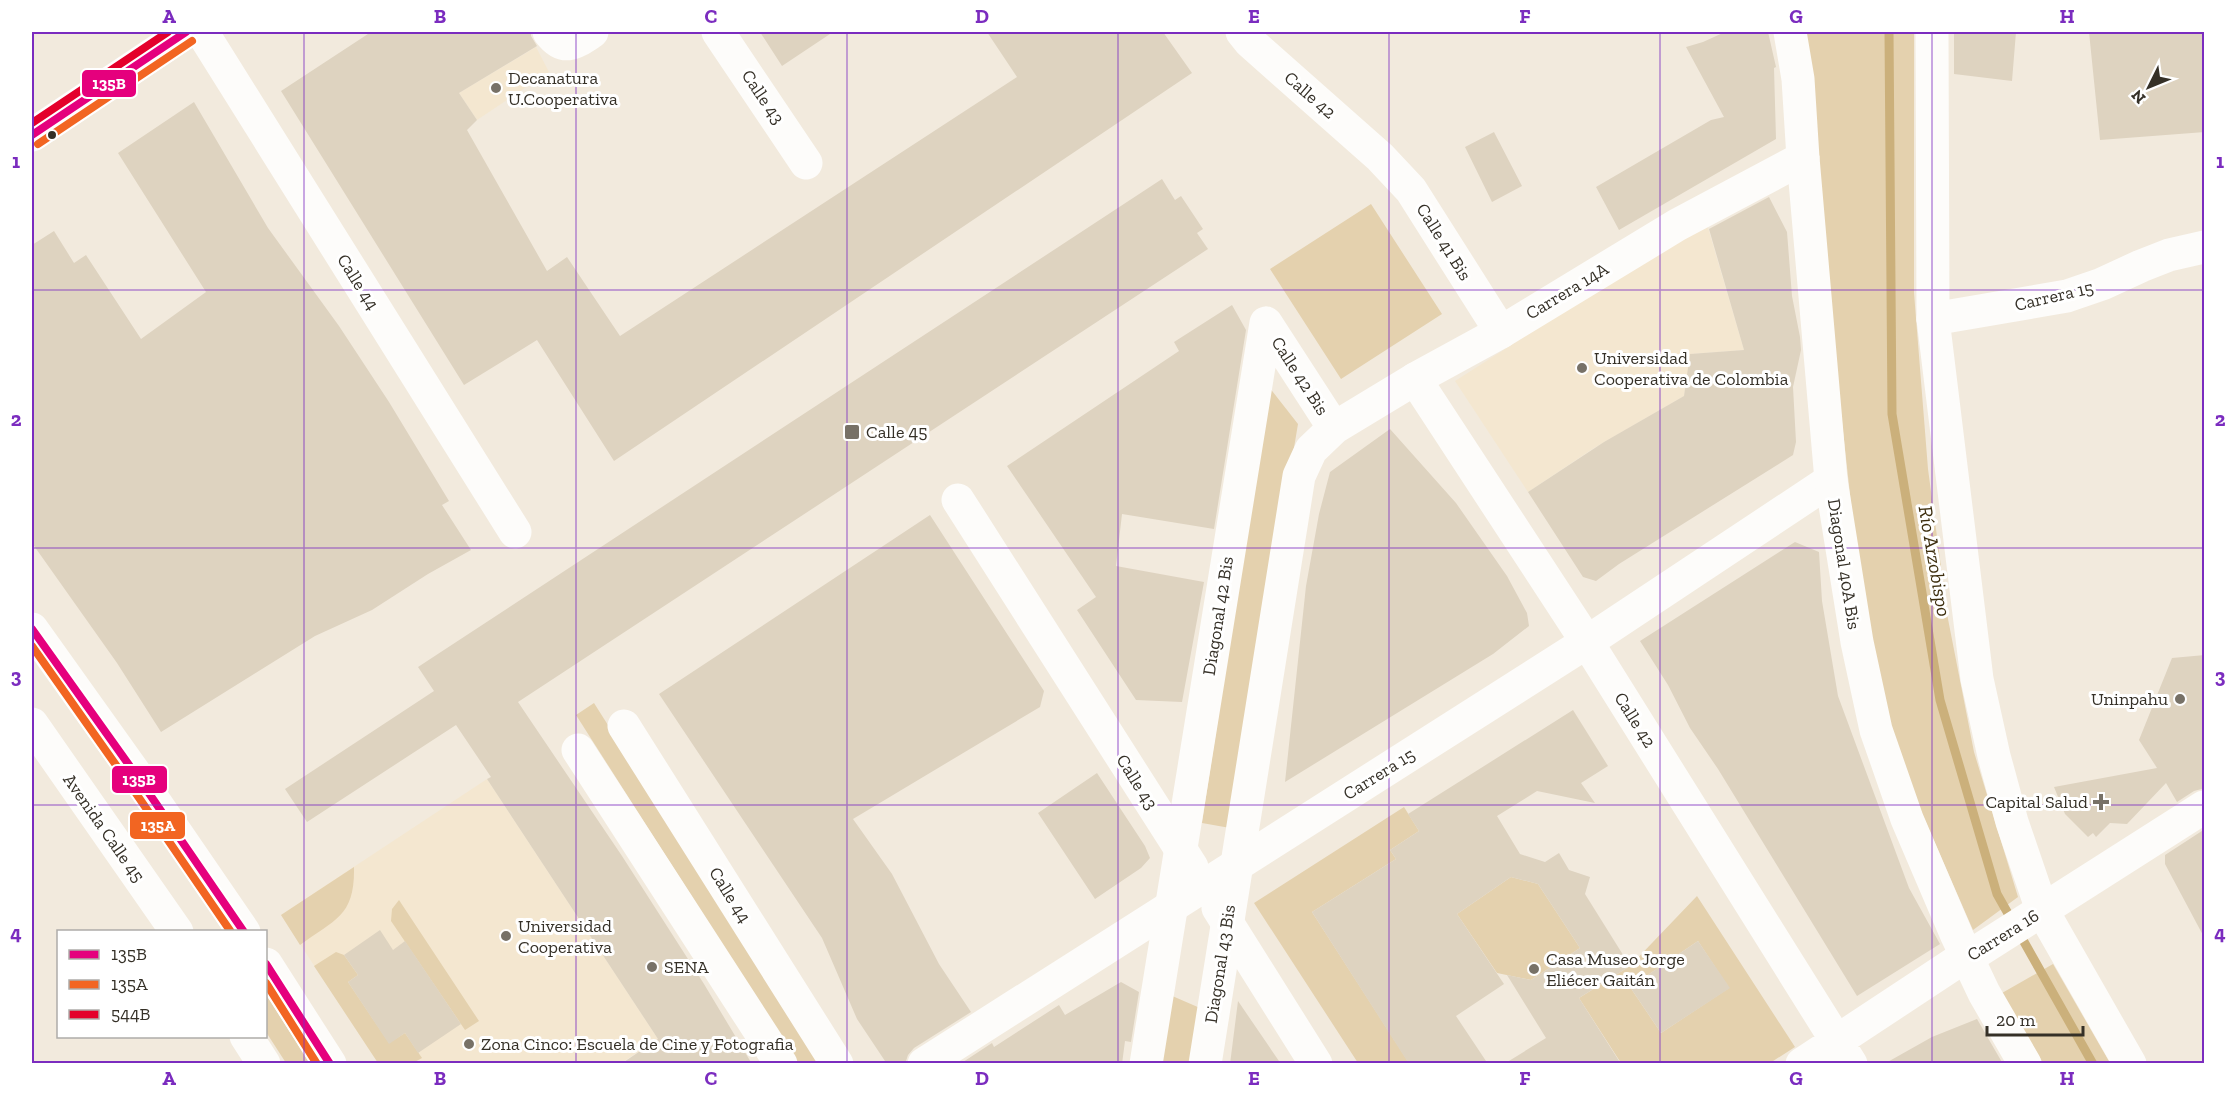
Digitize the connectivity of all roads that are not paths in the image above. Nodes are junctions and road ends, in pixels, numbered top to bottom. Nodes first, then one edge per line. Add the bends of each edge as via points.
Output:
1 (186, 32) edge
2 (202, 32) edge
3 (592, 32) edge
4 (718, 32) edge
5 (1242, 32) edge
6 (1790, 32) edge
7 (1932, 32) edge
8 (555, 37) edge
9 (32, 135) edge
10 (1380, 157) joint
11 (1803, 158) junction
12 (806, 163) dead end
13 (2205, 247) edge
14 (1933, 319) junction
15 (1266, 323) joint
16 (1501, 332) junction
17 (1414, 379) junction
18 (1334, 428) junction
19 (1831, 480) junction
20 (958, 500) dead end
21 (515, 532) dead end
22 (32, 629) edge
23 (1587, 642) junction
24 (32, 724) edge
25 (624, 726) dead end
26 (579, 750) dead end
27 (2205, 807) edge
28 (1180, 849) junction
29 (1235, 865) junction
30 (1204, 885) junction
31 (1170, 908) junction
32 (2038, 914) junction
33 (1226, 922) junction
34 (176, 930) edge
35 (243, 930) edge
36 (1971, 956) junction
37 (267, 966) edge
38 (247, 1038) edge
39 (1844, 1052) edge
40 (264, 1064) edge
41 (330, 1064) edge
42 (781, 1064) edge
43 (837, 1064) edge
44 (924, 1064) edge
45 (1146, 1064) edge
46 (1205, 1064) edge
47 (1316, 1064) edge
48 (1802, 1064) edge
49 (2025, 1064) edge
50 (2130, 1064) edge

1 - 9 street
2 - 21 street, Calle 44
3 - 8 street via 577,42
4 - 12 street, Calle 43
5 - 10 street, Calle 42
6 - 11 street, Diagonal 40A Bis via 1798,79
7 - 14 street
10 - 16 street, Calle 41 Bis via 1411,190
11 - 16 street, Carrera 14A via 1677,225
11 - 19 street, Diagonal 40A Bis
13 - 14 street, Carrera 15 via 2169,255 2067,296
14 - 32 street via 1977,679
15 - 18 street, Calle 42 Bis
15 - 28 street, Diagonal 42 Bis
16 - 17 street, Carrera 14A
17 - 18 street, Carrera 14A
17 - 23 street, Calle 42
18 - 29 street via 1311,450 1299,476
19 - 23 street, Carrera 15
19 - 36 street, Diagonal 40A Bis via 1857,642 1876,730 1907,819
20 - 28 street, Calle 43
22 - 35 street
23 - 29 street, Carrera 15
23 - 39 street, Calle 42
24 - 34 street, Avenida Calle 45
25 - 43 street, Calle 44
26 - 42 street
27 - 32 street, Carrera 16
28 - 30 street, Calle 43
28 - 31 street, Diagonal 42 Bis
29 - 30 street, Carrera 15
29 - 33 street, Diagonal 43 Bis
30 - 31 street, Carrera 15
30 - 33 street, Calle 43
31 - 44 street, Carrera 15
31 - 45 street
32 - 36 street, Carrera 16
32 - 50 street
33 - 46 street, Diagonal 43 Bis
33 - 47 street, Calle 43
36 - 39 street, Carrera 16 via 1955,963
36 - 49 street, Diagonal 40A Bis via 1984,993
37 - 41 street
38 - 40 street
39 - 48 street, Carrera 16

